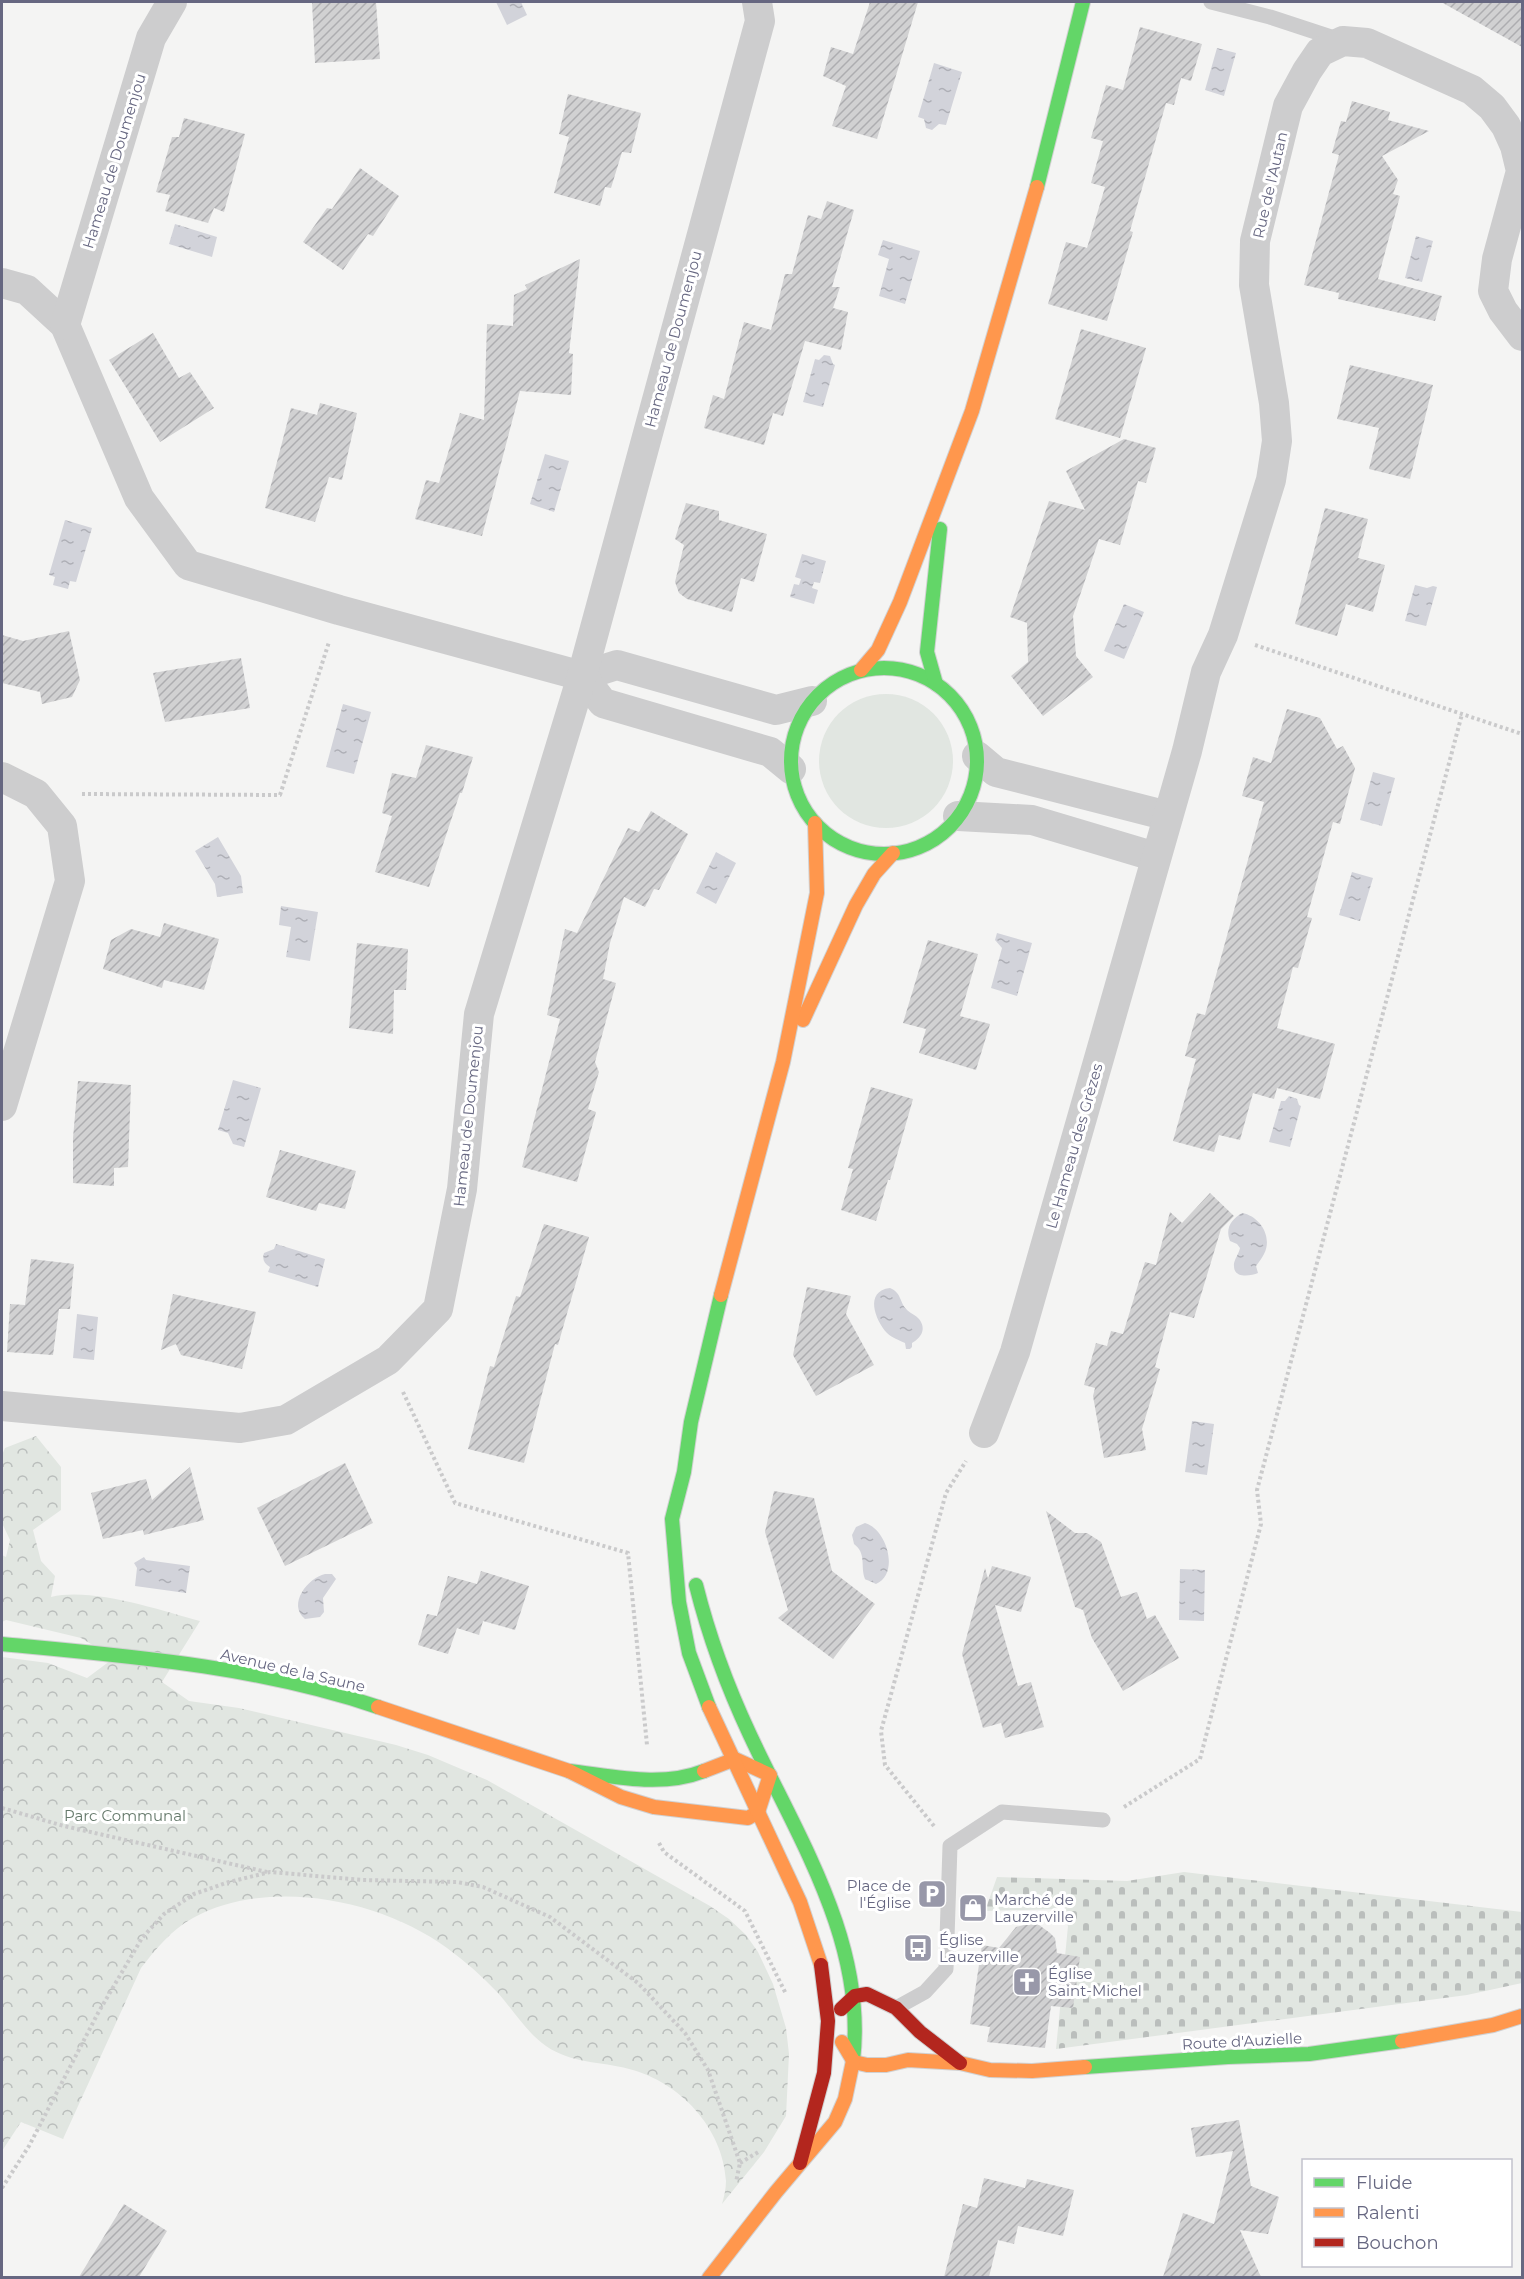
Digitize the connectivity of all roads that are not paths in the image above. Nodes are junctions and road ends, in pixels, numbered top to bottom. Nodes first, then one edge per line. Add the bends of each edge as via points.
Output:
1 (172, 2) edge
2 (757, 2) edge
3 (1083, 2) edge
4 (1211, 2) edge
5 (1343, 41) junction
6 (2, 283) edge
7 (65, 325) junction
8 (1522, 336) edge
9 (946, 476) junction
10 (861, 670) junction
11 (582, 676) junction
12 (936, 684) junction
13 (812, 701) junction
14 (1187, 751) joint
15 (977, 756) junction
16 (791, 769) junction
17 (2, 777) edge
18 (958, 816) junction
19 (1168, 816) junction
20 (815, 823) junction
21 (893, 854) junction
22 (1156, 857) junction
23 (783, 1062) junction
24 (2, 1106) edge
25 (2, 1406) edge
26 (984, 1433) road end
27 (684, 1472) junction
28 (688, 1515) dead end
29 (693, 1569) dead end
30 (2, 1644) edge
31 (735, 1759) junction
32 (569, 1771) junction
33 (770, 1775) junction
34 (758, 1812) junction
35 (1103, 1820) road end
36 (855, 1996) junction
37 (896, 2008) junction
38 (1522, 2016) edge
39 (828, 2021) junction
40 (854, 2062) junction
41 (960, 2063) junction
42 (800, 2163) junction
43 (709, 2277) edge

1 - 7 street, Hameau de Doumenjou via 151,38
2 - 11 street, Hameau de Doumenjou via 759,21
3 - 9 street via 1043,165 972,411
4 - 5 lane
5 - 8 street via 1367,43 1472,90 1506,126 1521,171 1497,259 1493,291
5 - 14 street, Rue de l'Autan via 1320,52 1288,106 1255,242 1254,285 1277,441 1271,480 1223,635 1206,672
6 - 7 street via 27,290
7 - 11 street via 139,498 188,565
9 - 10 street via 886,634
9 - 12 street via 927,652
10 - 12 street via 900,669
10 - 13 street via 834,682
11 - 13 street via 616,665 776,710
11 - 16 street via 603,703 770,752
11 - 25 street, Hameau de Doumenjou via 479,1014 462,1190 438,1309 388,1360 286,1420 240,1428
12 - 15 street via 957,704 971,728
13 - 16 street via 795,734
14 - 19 street, Le Hameau des Grèzes
15 - 18 street via 969,798
15 - 19 street via 996,772
16 - 20 street via 795,789
17 - 24 street via 36,794 62,826 70,881
18 - 21 street via 940,835 918,848
18 - 22 street via 1032,820
19 - 22 street, Le Hameau des Grèzes
20 - 21 street via 850,847
20 - 23 street via 817,893
21 - 23 street via 874,874 856,904
22 - 26 street, Le Hameau des Grèzes via 1015,1352
23 - 27 street via 720,1297 691,1422
27 - 28 street
27 - 31 street via 672,1519 688,1653 702,1692
29 - 33 street via 702,1613 722,1671
30 - 32 street, Avenue de la Saune via 163,1659 279,1680 356,1699
31 - 32 street, Avenue de la Saune via 686,1778 641,1780
31 - 33 street
31 - 34 street
32 - 34 street, Avenue de la Saune via 621,1797 654,1807 748,1818
33 - 34 street
33 - 36 street via 834,1912 848,1954
34 - 39 street via 804,1912 820,1960
35 - 37 lane via 1002,1812 950,1846 946,1969 925,1992
36 - 37 street, Route d'Auzielle via 867,1994
36 - 39 street
36 - 40 street
37 - 41 street, Route d'Auzielle
38 - 41 street, Route d'Auzielle via 1439,2036 1309,2054 1032,2071 990,2070
39 - 40 street
39 - 42 street via 824,2073
40 - 41 street, Route d'Auzielle
40 - 42 street via 843,2106 831,2127
42 - 43 street

